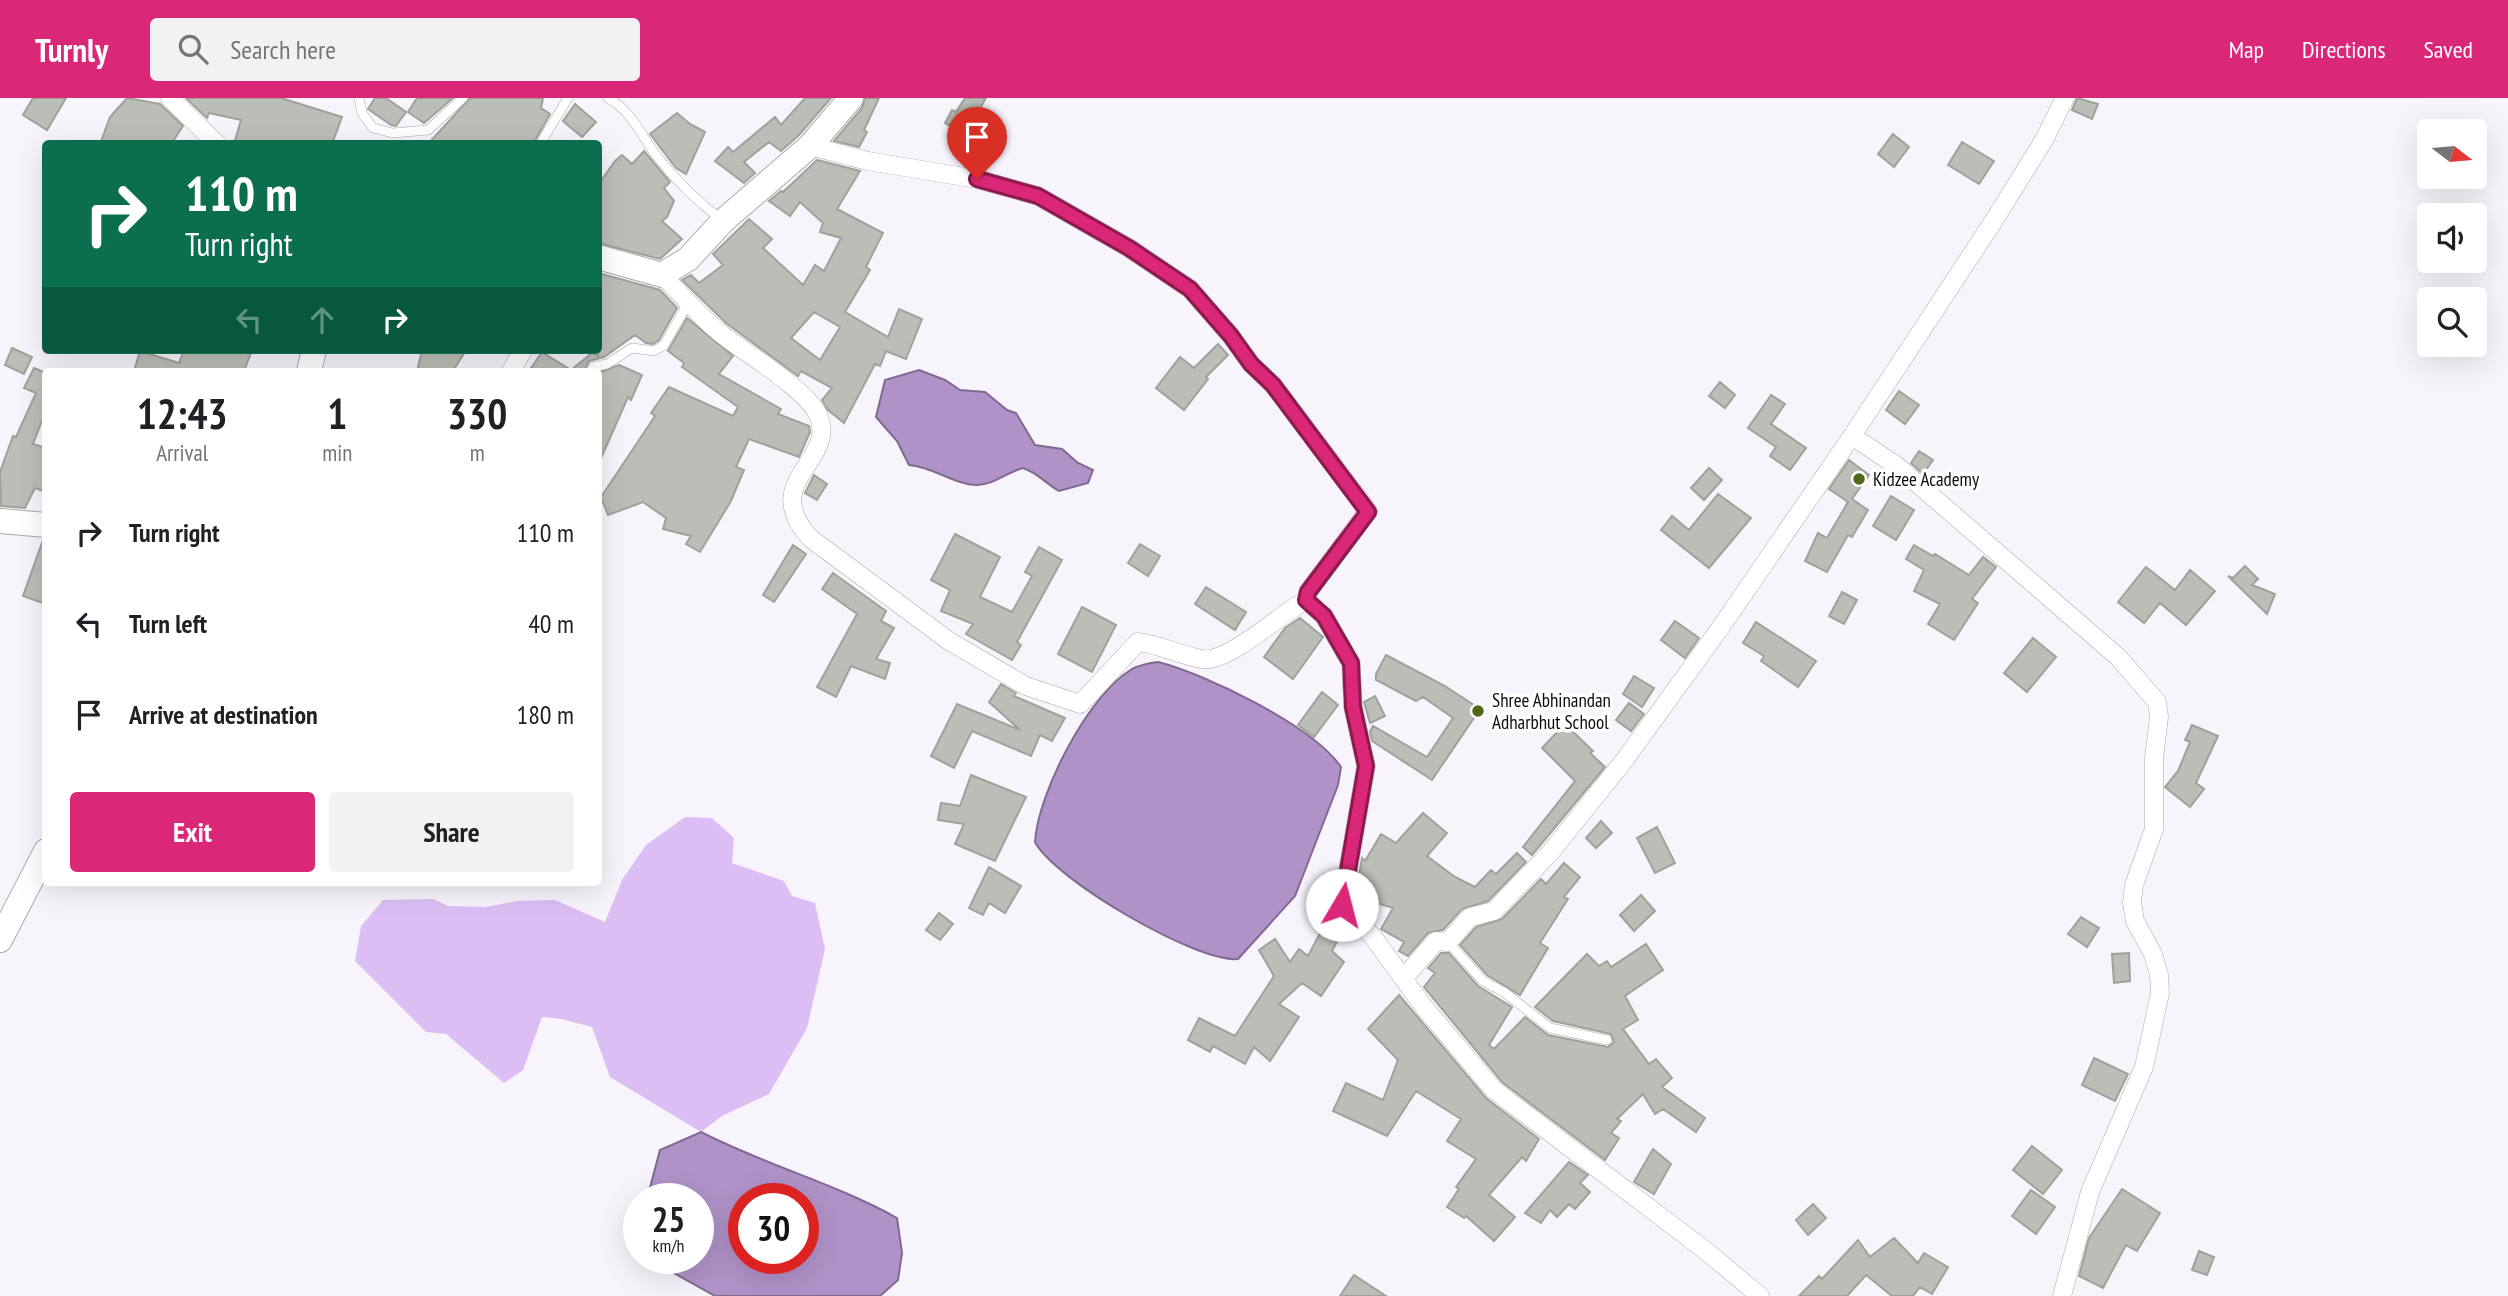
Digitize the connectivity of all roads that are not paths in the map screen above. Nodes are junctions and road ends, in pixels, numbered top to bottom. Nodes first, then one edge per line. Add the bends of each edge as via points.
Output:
1 (170, 98) edge
2 (359, 98) edge
3 (463, 98) edge
4 (568, 98) edge
5 (608, 98) edge
6 (851, 98) edge
7 (2065, 98) edge
8 (213, 140) edge
9 (542, 140) edge
10 (810, 146) junction
11 (723, 221) junction
12 (602, 258) edge
13 (662, 275) junction
14 (688, 303) junction
15 (592, 368) edge
16 (1852, 436) junction
17 (0, 521) edge
18 (42, 525) edge
19 (1306, 600) junction
20 (42, 859) edge
21 (0, 940) edge
22 (1448, 942) junction
23 (1404, 978) junction
24 (1607, 1040) dead end
25 (1760, 1296) edge
26 (2062, 1296) edge

1 - 8 street
2 - 3 lane via 362,113 373,128 393,133 428,130
4 - 9 lane
5 - 11 lane via 624,107 659,158 702,206
6 - 10 street
7 - 16 street via 1993,222
10 - 11 street
10 - 19 street via 867,161 977,179 1038,196 1190,289 1273,385 1368,512
11 - 13 street via 688,259
12 - 13 street
13 - 14 street
14 - 15 lane via 664,345 654,351 632,348
14 - 19 street via 810,401 820,419 821,436 792,496 797,524 949,641 1026,686 1080,704 1138,642 1159,644 1203,660 1216,658
16 - 22 street via 1623,762 1549,854 1494,911 1471,917
16 - 26 street via 1897,466 2118,657 2157,702 2154,829 2132,902 2135,921 2153,954 2160,993 2144,1067 2090,1192
17 - 18 street
19 - 23 street via 1324,616 1351,663 1353,707 1366,766 1342,905
20 - 21 street
22 - 23 street via 1436,942
22 - 24 lane via 1483,981 1550,1028
23 - 25 street via 1494,1090

